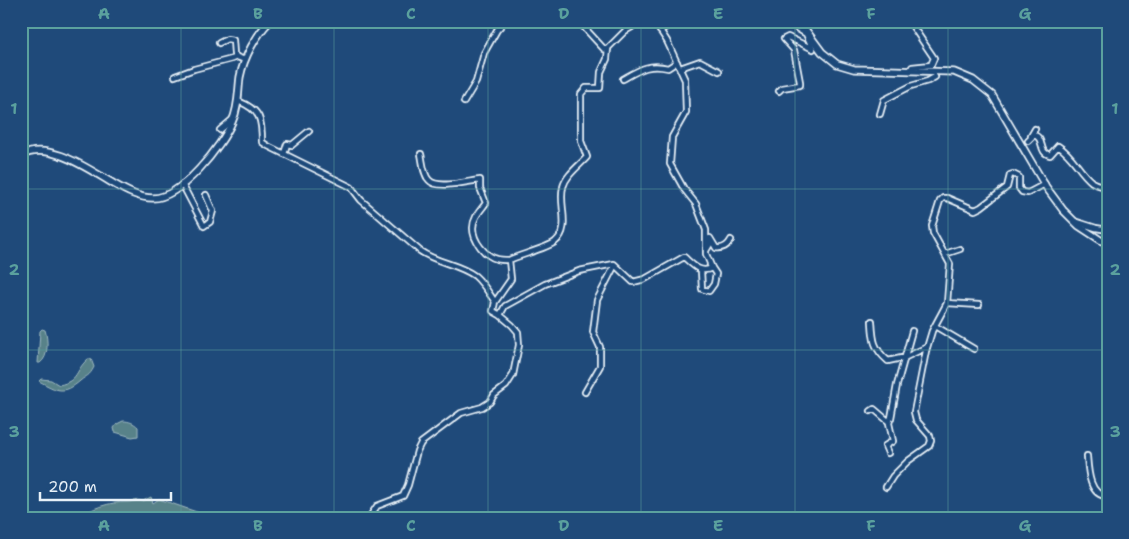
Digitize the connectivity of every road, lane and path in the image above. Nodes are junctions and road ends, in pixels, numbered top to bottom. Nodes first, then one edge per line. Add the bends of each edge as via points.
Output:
1 (270, 21) edge
2 (505, 21) edge
3 (632, 21) edge
4 (654, 21) edge
5 (675, 21) edge
6 (785, 21) edge
7 (799, 21) edge
8 (909, 21) edge
9 (581, 24) dead end
10 (660, 31) junction
11 (808, 35) junction
12 (219, 43) dead end
13 (608, 50) junction
14 (237, 57) junction
15 (245, 60) junction
16 (677, 62) junction
17 (680, 68) junction
18 (719, 71) dead end
19 (910, 71) junction
20 (175, 76) dead end
21 (935, 77) dead end
22 (623, 79) dead end
23 (779, 92) dead end
24 (238, 101) junction
25 (464, 102) dead end
26 (880, 114) dead end
27 (234, 118) junction
28 (1035, 129) dead end
29 (220, 130) dead end
30 (309, 131) dead end
31 (1028, 141) junction
32 (1024, 148) junction
33 (284, 154) junction
34 (421, 154) dead end
35 (21, 156) edge
36 (182, 184) junction
37 (1045, 184) junction
38 (1108, 188) edge
39 (206, 195) dead end
40 (1073, 220) junction
41 (1108, 230) edge
42 (731, 240) dead end
43 (1108, 245) edge
44 (960, 249) dead end
45 (706, 251) junction
46 (945, 254) junction
47 (509, 260) junction
48 (615, 265) junction
49 (710, 265) junction
50 (701, 271) junction
51 (495, 302) junction
52 (947, 303) junction
53 (979, 305) dead end
54 (500, 316) junction
55 (872, 321) dead end
56 (935, 326) junction
57 (912, 331) dead end
58 (927, 347) junction
59 (974, 349) dead end
60 (906, 357) junction
61 (585, 392) dead end
62 (872, 411) dead end
63 (890, 420) junction
64 (888, 453) dead end
65 (1087, 456) dead end
66 (886, 487) dead end
67 (1108, 496) edge
68 (369, 518) edge

1 - 15 main road
2 - 25 street via 484,53 476,82
3 - 13 street via 632,27
4 - 10 street
5 - 10 street
6 - 11 street
7 - 11 main road
8 - 19 street via 934,58 931,65 912,67
9 - 13 street
10 - 16 street
11 - 19 main road via 837,64 854,69
11 - 23 street via 814,49 784,38 794,50 800,85 782,88
12 - 14 street via 233,40
13 - 47 street via 600,88 586,88 582,94 581,141 587,157 563,186 563,230 557,241 549,246
14 - 15 street
14 - 20 street
15 - 24 main road
16 - 17 street
16 - 22 street via 668,68 648,66
17 - 18 street via 700,61
17 - 45 street via 685,80 686,112 672,137 670,164 696,204 706,230
19 - 32 main road via 954,72 973,80 992,95
21 - 26 street via 884,100
24 - 27 main road
24 - 33 street via 251,108 261,120 262,142
27 - 29 street
27 - 36 main road via 222,140
28 - 31 street
30 - 33 street via 292,145 288,144
31 - 32 street
31 - 38 street via 1034,135 1038,136 1043,151 1050,155 1058,146 1094,184
32 - 37 main road
33 - 51 street via 351,187 361,200 420,251 474,276
34 - 47 street via 428,180 432,182 480,180 486,204 476,215 474,234 484,251 497,259
35 - 36 main road via 28,152 54,153 69,158 132,194 147,198 164,196
36 - 39 street via 204,226 210,222 212,211
37 - 40 main road
37 - 46 street via 1028,193 1022,192 1019,177 1010,175 1007,187 975,210 943,198 932,226
40 - 41 street
40 - 43 main road
42 - 45 street via 719,249 710,238
44 - 46 street
45 - 49 street
46 - 52 street via 950,264
47 - 51 street via 511,279
48 - 50 street via 634,282 684,257
48 - 54 street via 579,271 544,284 505,306
48 - 61 street via 597,300 593,332 600,347 600,366
49 - 50 street via 712,268
49 - 50 street via 716,274 709,291 702,289
51 - 54 street via 493,311
52 - 53 street
52 - 56 street
54 - 68 street via 518,332 513,375 506,386 490,402 462,414 421,443 403,496 377,506
55 - 60 street via 877,351 888,361
56 - 58 street
56 - 59 street
57 - 60 street
58 - 60 street
58 - 66 street via 914,412 931,441 893,476
60 - 63 street
62 - 63 street via 874,409
63 - 64 street via 893,441 885,446
65 - 67 street via 1090,478 1097,493

